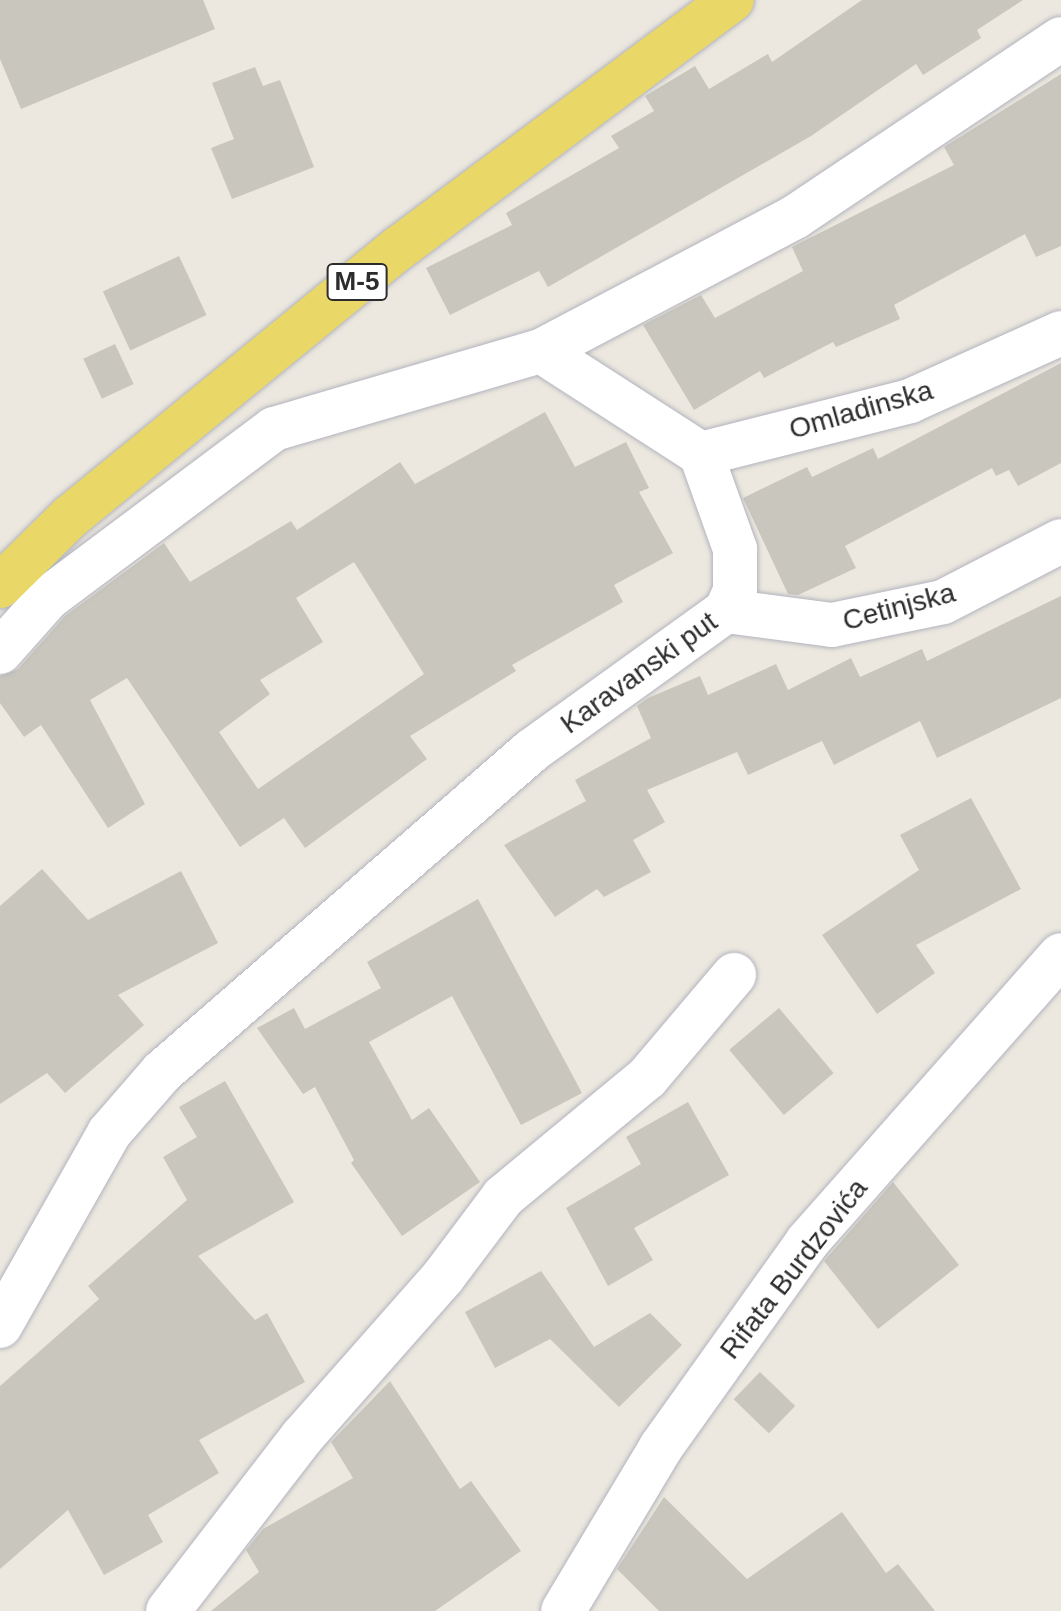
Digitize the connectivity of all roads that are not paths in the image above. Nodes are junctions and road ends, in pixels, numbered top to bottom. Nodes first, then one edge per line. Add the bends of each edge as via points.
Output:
1 (732, 0) edge
2 (1061, 39) edge
3 (1061, 333) edge
4 (541, 351) junction
5 (701, 454) junction
6 (1061, 541) edge
7 (0, 586) edge
8 (726, 611) junction
9 (0, 652) edge
10 (1061, 955) edge
11 (734, 975) dead end
12 (0, 1326) edge
13 (168, 1611) edge
14 (563, 1611) edge

1 - 7 main road, M-5 via 399,248 70,517
2 - 4 street via 795,217
3 - 5 street, Omladinska via 910,401
4 - 5 street
4 - 9 street via 274,429 48,598
5 - 8 street, Karavanski put via 735,549 735,591
6 - 8 street, Cetinjska via 943,602 832,625
8 - 12 street, Karavanski put via 531,751 162,1072 109,1133
10 - 14 street, Rifata Burdzovića via 807,1242 661,1447
11 - 13 street via 647,1078 503,1197 443,1277 302,1437

